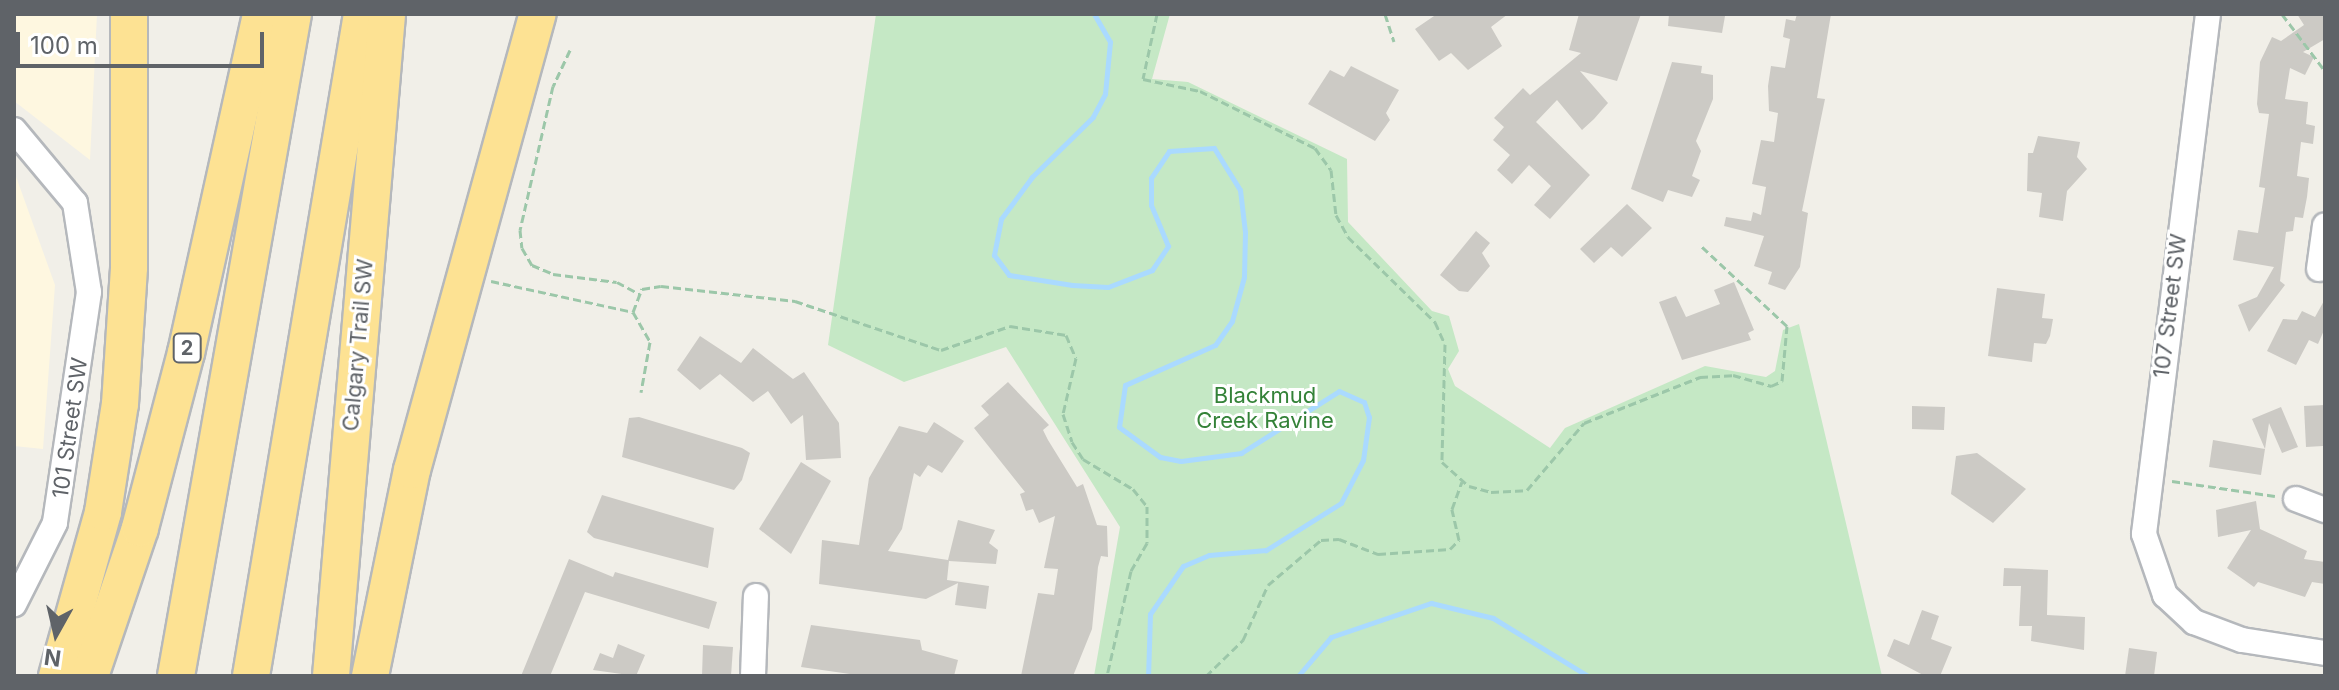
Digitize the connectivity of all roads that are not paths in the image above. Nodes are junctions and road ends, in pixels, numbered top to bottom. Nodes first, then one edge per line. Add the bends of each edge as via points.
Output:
1 (129, 14) edge
2 (261, 14) edge
3 (293, 14) edge
4 (362, 14) edge
5 (387, 14) edge
6 (538, 14) edge
7 (2208, 14) edge
8 (14, 130) edge
9 (2325, 225) edge
10 (2319, 269) dead end
11 (2296, 499) road end
12 (2325, 510) edge
13 (756, 596) dead end
14 (14, 604) edge
15 (2325, 653) edge
16 (57, 676) edge
17 (90, 676) edge
18 (176, 676) edge
19 (251, 676) edge
20 (331, 676) edge
21 (370, 676) edge
22 (753, 676) edge

1 - 16 highway via 129,267 120,404 103,512
2 - 17 highway, 2 via 186,353 140,528
3 - 18 highway
4 - 19 highway
5 - 20 highway, Calgary Trail SW
6 - 21 highway via 394,542
7 - 15 street, 107 Street SW via 2144,534 2165,595 2194,622 2222,635
8 - 14 street, 101 Street SW via 75,203 89,292 55,523
9 - 10 street
11 - 12 street
13 - 22 street

